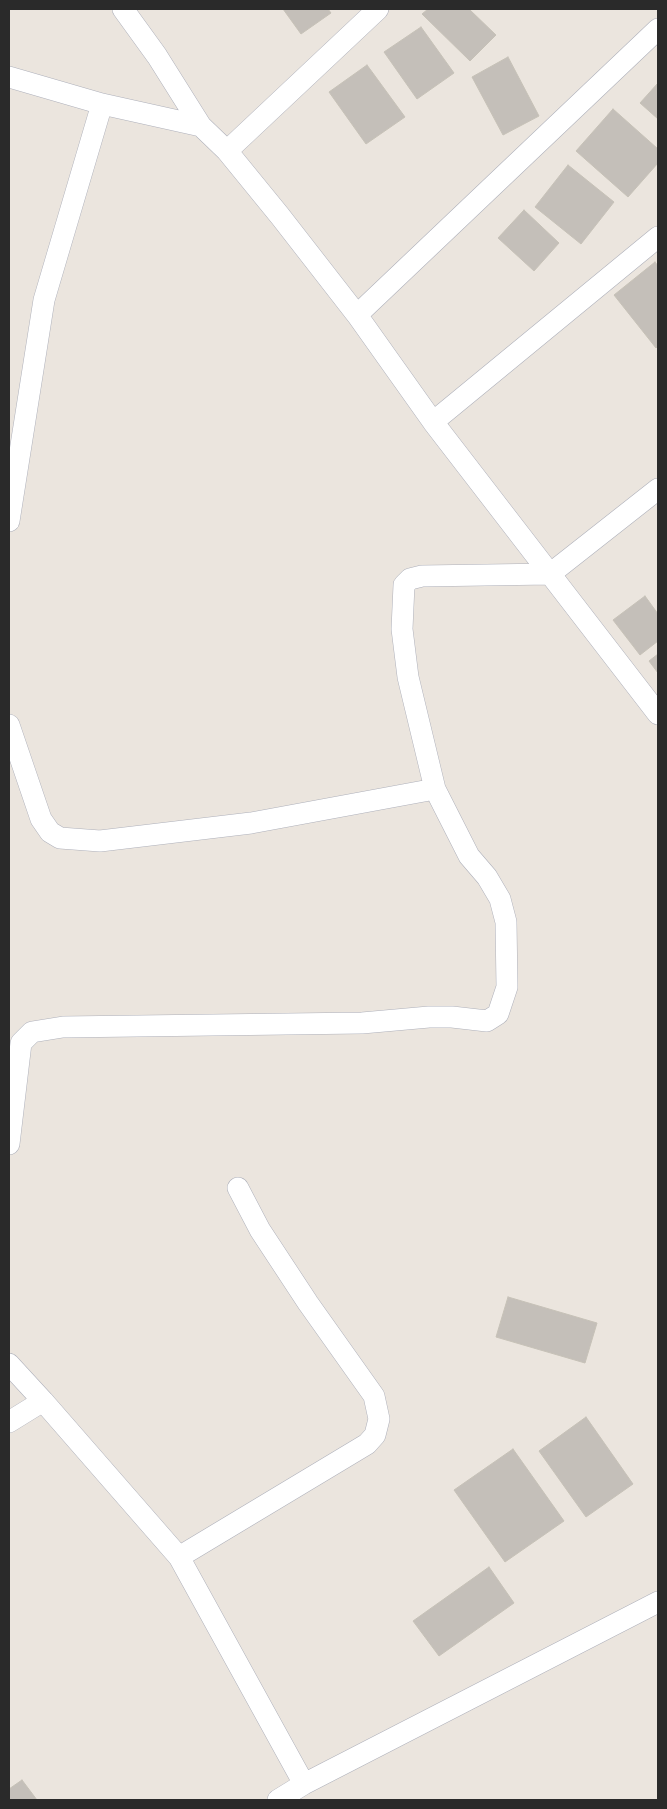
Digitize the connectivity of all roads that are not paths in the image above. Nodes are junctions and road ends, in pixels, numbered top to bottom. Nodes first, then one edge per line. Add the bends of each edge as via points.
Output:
1 (124, 9) edge
2 (378, 9) edge
3 (658, 28) edge
4 (9, 77) edge
5 (102, 104) junction
6 (202, 126) junction
7 (227, 150) junction
8 (658, 237) edge
9 (356, 316) junction
10 (434, 422) junction
11 (658, 489) edge
12 (9, 521) edge
13 (550, 574) junction
14 (658, 714) edge
15 (9, 725) edge
16 (436, 788) junction
17 (9, 1144) edge
18 (238, 1188) dead end
19 (9, 1364) edge
20 (43, 1401) junction
21 (9, 1422) edge
22 (179, 1557) junction
23 (658, 1602) edge
24 (304, 1784) junction
25 (278, 1800) edge

1 - 6 street
2 - 7 street
3 - 9 street
4 - 5 street
5 - 6 street
5 - 12 street via 44,300
6 - 7 street
7 - 9 street
8 - 10 street
9 - 10 street
10 - 13 street
11 - 13 street
13 - 14 street
13 - 16 street via 422,576 410,579 404,585 402,629 408,677
15 - 16 street via 40,819 50,832 60,838 100,841 251,823
16 - 17 street via 470,856 500,899 506,922 507,987 498,1014 487,1021 429,1017 362,1023 64,1027 32,1032 20,1043
18 - 22 street via 260,1230 374,1396 379,1420 375,1435 368,1444
19 - 20 street
20 - 21 street
20 - 22 street
22 - 24 street
23 - 24 street
24 - 25 street

